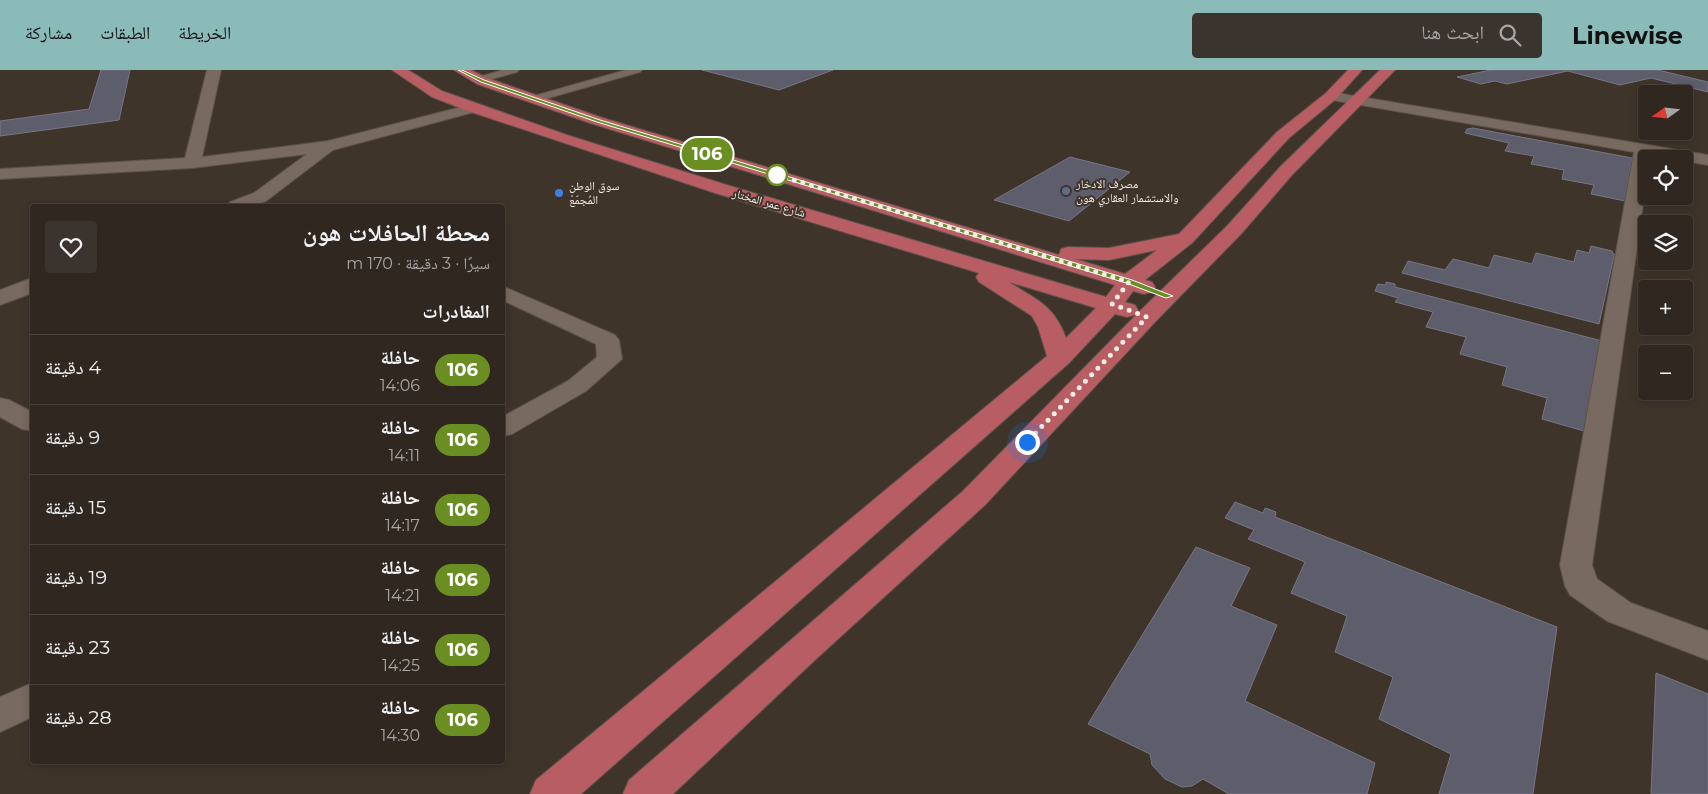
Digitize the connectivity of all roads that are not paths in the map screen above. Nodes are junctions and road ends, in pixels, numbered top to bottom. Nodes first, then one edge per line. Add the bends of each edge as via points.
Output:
1 (214, 70) edge
2 (399, 70) edge
3 (514, 70) edge
4 (637, 70) edge
5 (1355, 70) edge
6 (1388, 70) edge
7 (455, 79) edge
8 (1331, 96) junction
9 (534, 99) junction
10 (1359, 99) junction
11 (473, 108) junction
12 (329, 146) junction
13 (1644, 149) junction
14 (1708, 160) edge
15 (192, 163) junction
16 (0, 174) edge
17 (260, 198) junction
18 (277, 203) dead end
19 (243, 204) edge
20 (1185, 239) junction
21 (1022, 249) junction
22 (953, 257) junction
23 (1129, 282) junction
24 (30, 286) edge
25 (505, 293) edge
26 (1169, 296) junction
27 (0, 298) edge
28 (1112, 304) junction
29 (1147, 317) junction
30 (1060, 358) junction
31 (505, 426) edge
32 (1708, 646) edge
33 (30, 700) edge
34 (0, 716) edge
35 (646, 793) edge
36 (551, 794) edge

1 - 15 street
2 - 7 main road, شارع عمر المختار
3 - 7 lane
4 - 9 lane
5 - 8 main road
6 - 10 main road
7 - 9 main road, شارع عمر المختار
7 - 11 main road, شارع عمر المختار
8 - 10 street
8 - 20 main road via 1271,147
9 - 21 main road, شارع عمر المختار
10 - 13 street
10 - 26 main road via 1286,171
11 - 12 street
11 - 22 main road, شارع عمر المختار via 721,189
12 - 15 street
12 - 17 street
13 - 14 street
13 - 32 street via 1576,565 1582,586 1619,612
15 - 16 street
17 - 18 street
17 - 19 street
20 - 21 main road via 1109,254
20 - 23 main road
21 - 23 main road, شارع عمر المختار
22 - 28 main road, شارع عمر المختار
22 - 30 main road via 1041,312 1050,327
23 - 26 main road, شارع عمر المختار
23 - 28 main road
24 - 27 street
25 - 31 street via 607,340 610,359 577,386
26 - 29 main road
28 - 29 main road, شارع عمر المختار
28 - 30 main road
29 - 35 main road via 974,498
30 - 36 main road
33 - 34 street

